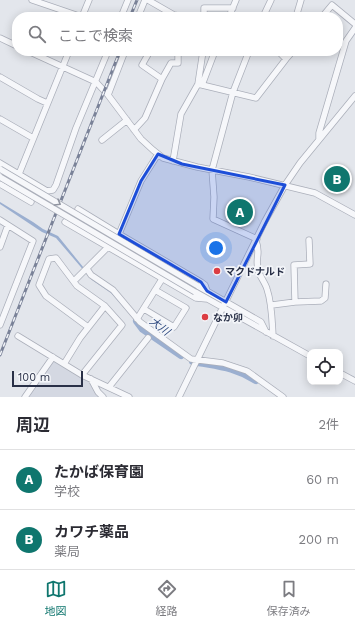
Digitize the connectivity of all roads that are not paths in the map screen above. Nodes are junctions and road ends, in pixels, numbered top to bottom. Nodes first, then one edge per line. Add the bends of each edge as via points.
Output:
1 (32, 0) edge
2 (89, 0) edge
3 (128, 0) edge
4 (145, 0) edge
5 (148, 0) edge
6 (236, 0) edge
7 (271, 0) edge
8 (301, 0) edge
9 (43, 2) edge
10 (334, 2) edge
11 (232, 8) junction
12 (69, 12) edge
13 (84, 12) edge
14 (123, 12) edge
15 (140, 12) edge
16 (170, 12) edge
17 (204, 12) edge
18 (231, 12) edge
19 (266, 12) edge
20 (297, 12) edge
21 (326, 12) edge
22 (355, 24) edge
23 (355, 28) edge
24 (0, 38) edge
25 (12, 44) edge
26 (343, 51) edge
27 (39, 56) edge
28 (66, 56) edge
29 (106, 56) edge
30 (123, 56) edge
31 (147, 56) edge
32 (178, 56) edge
33 (203, 56) edge
34 (213, 56) edge
35 (247, 56) edge
36 (283, 56) edge
37 (289, 56) edge
38 (342, 56) edge
39 (286, 59) junction
40 (62, 67) junction
41 (0, 77) edge
42 (162, 79) junction
43 (96, 82) junction
44 (200, 84) junction
45 (233, 92) junction
46 (108, 95) junction
47 (355, 96) edge
48 (47, 103) junction
49 (0, 119) edge
50 (127, 120) junction
51 (134, 130) junction
52 (33, 138) junction
53 (319, 139) junction
54 (102, 140) dead end
55 (158, 154) junction
56 (173, 161) junction
57 (0, 163) edge
58 (0, 169) edge
59 (212, 170) junction
60 (18, 174) junction
61 (0, 177) edge
62 (0, 184) edge
63 (285, 186) junction
64 (31, 202) dead end
65 (78, 209) dead end
66 (355, 215) edge
67 (0, 220) edge
68 (65, 222) dead end
69 (8, 225) junction
70 (118, 234) junction
71 (256, 240) junction
72 (309, 240) dead end
73 (0, 247) edge
74 (108, 247) junction
75 (86, 270) junction
76 (162, 279) junction
77 (74, 281) junction
78 (326, 284) dead end
79 (155, 290) junction
80 (207, 291) junction
81 (207, 299) junction
82 (295, 302) junction
83 (224, 305) junction
84 (272, 305) junction
85 (105, 306) junction
86 (144, 309) junction
87 (137, 319) junction
88 (0, 325) edge
89 (88, 328) junction
90 (18, 336) dead end
91 (273, 336) junction
92 (148, 338) dead end
93 (307, 354) edge
94 (53, 357) junction
95 (197, 360) junction
96 (64, 364) junction
97 (82, 374) junction
98 (343, 375) edge
99 (91, 379) junction
100 (355, 381) edge
101 (109, 387) junction
102 (25, 397) edge
103 (103, 397) edge
104 (129, 397) edge
105 (179, 397) edge
106 (283, 397) edge

1 - 9 street
2 - 13 street
3 - 14 street
4 - 15 street
5 - 16 street
6 - 11 street
7 - 19 street
8 - 20 street
9 - 12 street
10 - 21 street
10 - 22 street
11 - 17 street via 204,8
11 - 18 street
23 - 26 street via 346,41
24 - 25 street
27 - 40 street
28 - 40 street
29 - 43 street
30 - 46 street
31 - 42 street via 142,65
32 - 42 street via 178,64 171,63
33 - 44 street
34 - 44 street
35 - 45 street
36 - 39 street
37 - 39 street
38 - 53 street
39 - 45 street via 256,98
40 - 43 street
40 - 48 street
41 - 48 street
42 - 51 street via 145,118
43 - 46 street
43 - 60 street via 53,190 47,192
44 - 45 street
44 - 56 street via 180,114
45 - 59 street
46 - 50 street
47 - 53 street
48 - 52 street
49 - 52 street
50 - 51 street
50 - 54 street
51 - 55 street
52 - 60 street
53 - 63 street
55 - 56 street
55 - 70 street via 141,181
56 - 59 street
57 - 60 street
58 -> 80 street, bridge
59 - 63 street
59 - 71 street via 213,219
61 - 81 street, bridge
62 - 64 street
63 - 66 street via 315,193
63 - 71 street
65 - 70 street
67 - 69 street
68 - 74 street
69 - 73 street
69 - 88 street via 33,241
70 - 80 street via 201,282
71 - 83 street
71 - 84 street via 259,248 258,271 267,287
72 - 82 street via 310,264 294,265
74 - 75 street
74 - 76 street
75 - 77 street
75 - 87 street via 113,290
76 - 79 street
76 - 81 street via 196,298
77 - 85 street via 77,286
77 - 89 street via 56,258 49,259 39,285 46,296
78 - 82 street via 325,298 320,301
79 - 86 street
79 - 86 street via 186,308 174,327
80 - 83 street
81 - 83 street
82 - 84 street
83 - 91 street via 261,322 266,332
83 - 95 street
84 - 91 street
85 - 89 street
85 - 97 street via 122,325
86 - 87 street
87 - 95 street via 190,359
89 - 96 street
90 - 94 street
91 - 93 street
92 - 101 street
94 - 96 street
94 - 102 street
95 - 105 street
95 - 106 street via 223,363 247,371
96 - 97 street
97 - 99 street
98 - 100 street
99 - 101 street
99 - 103 street
101 - 104 street

